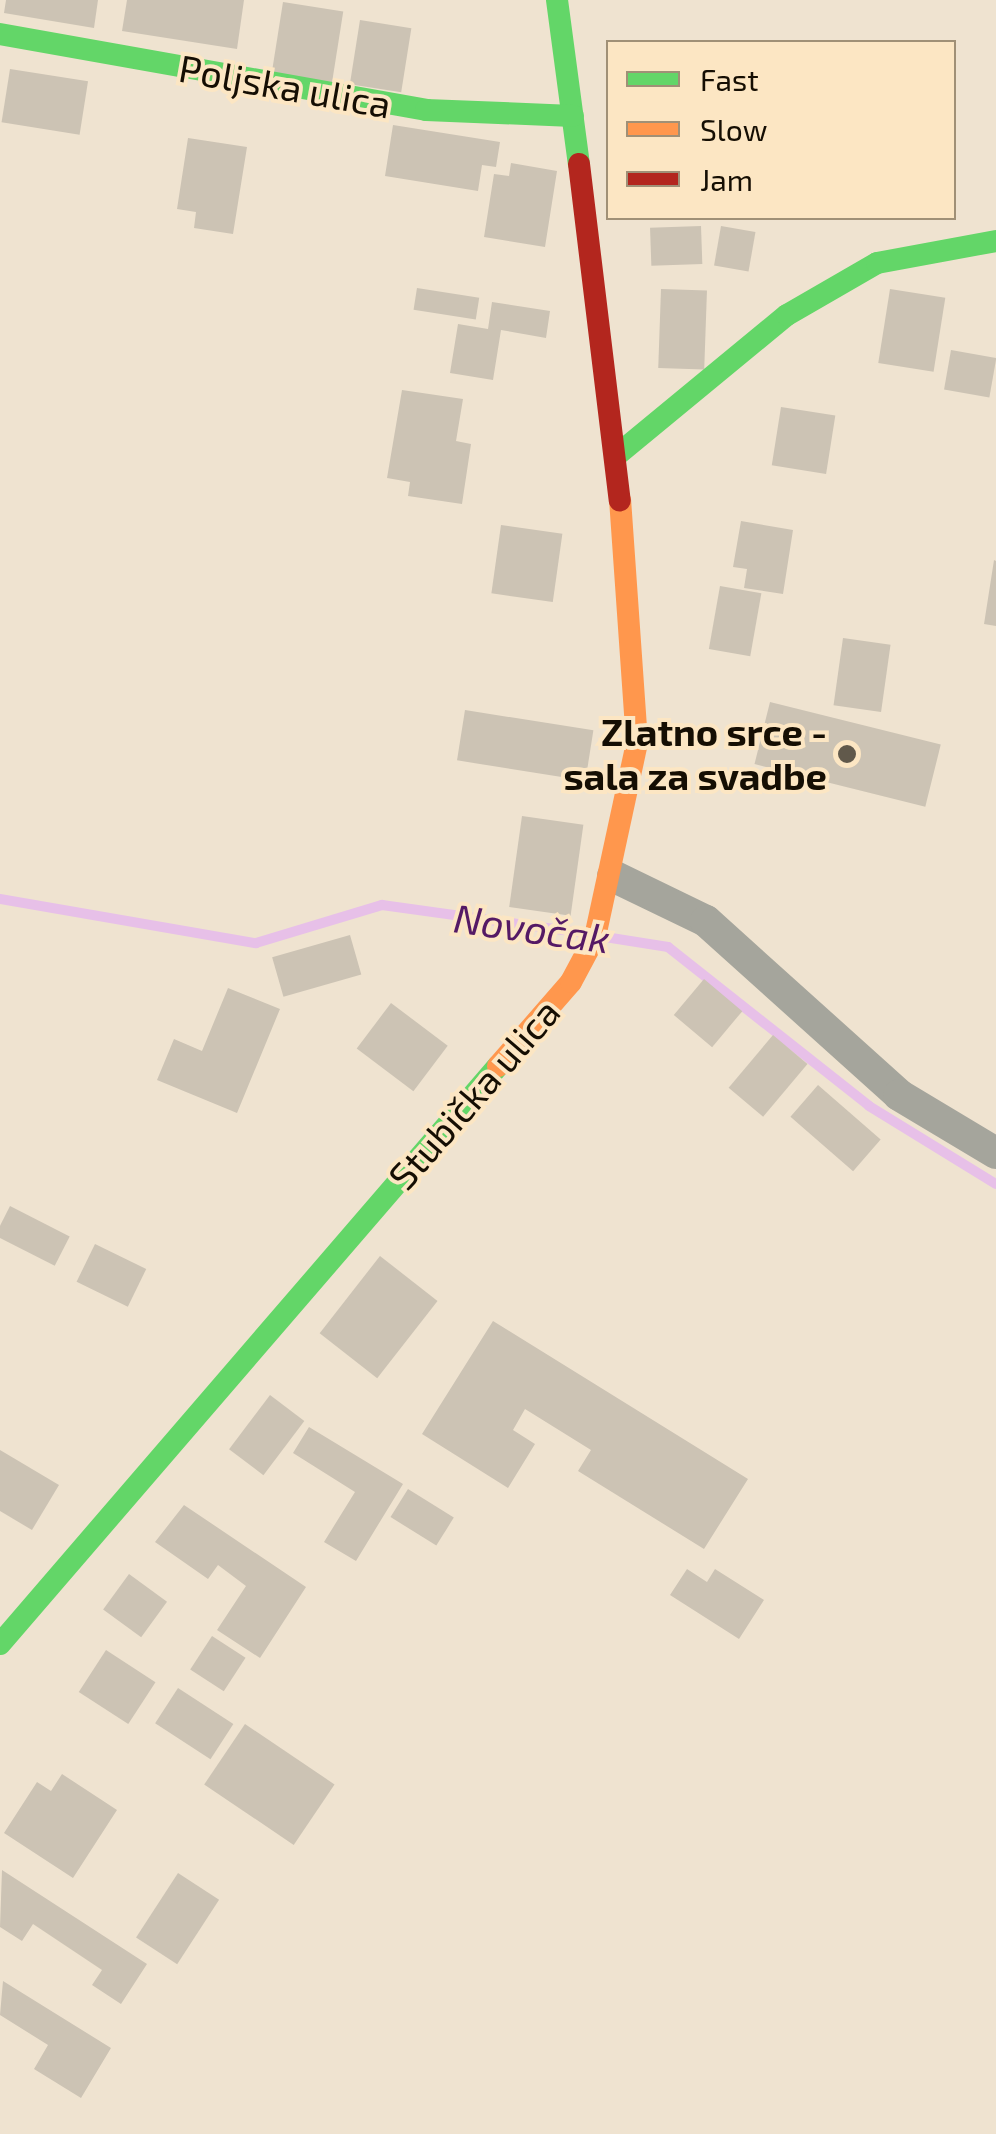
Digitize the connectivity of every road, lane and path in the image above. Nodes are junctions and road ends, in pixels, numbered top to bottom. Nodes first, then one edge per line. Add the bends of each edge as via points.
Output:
1 (557, 0) edge
2 (0, 34) edge
3 (572, 116) junction
4 (996, 241) edge
5 (618, 454) junction
6 (613, 876) junction
7 (996, 1153) edge
8 (0, 1644) edge

1 - 3 main road, Stubička ulica
2 - 3 main road, Poljska ulica via 426,110
3 - 5 main road, Stubička ulica
4 - 5 main road via 877,263 787,316
5 - 6 main road, Stubička ulica via 637,742
6 - 7 street via 706,921 899,1094
6 - 8 main road, Stubička ulica via 599,927 558,996

